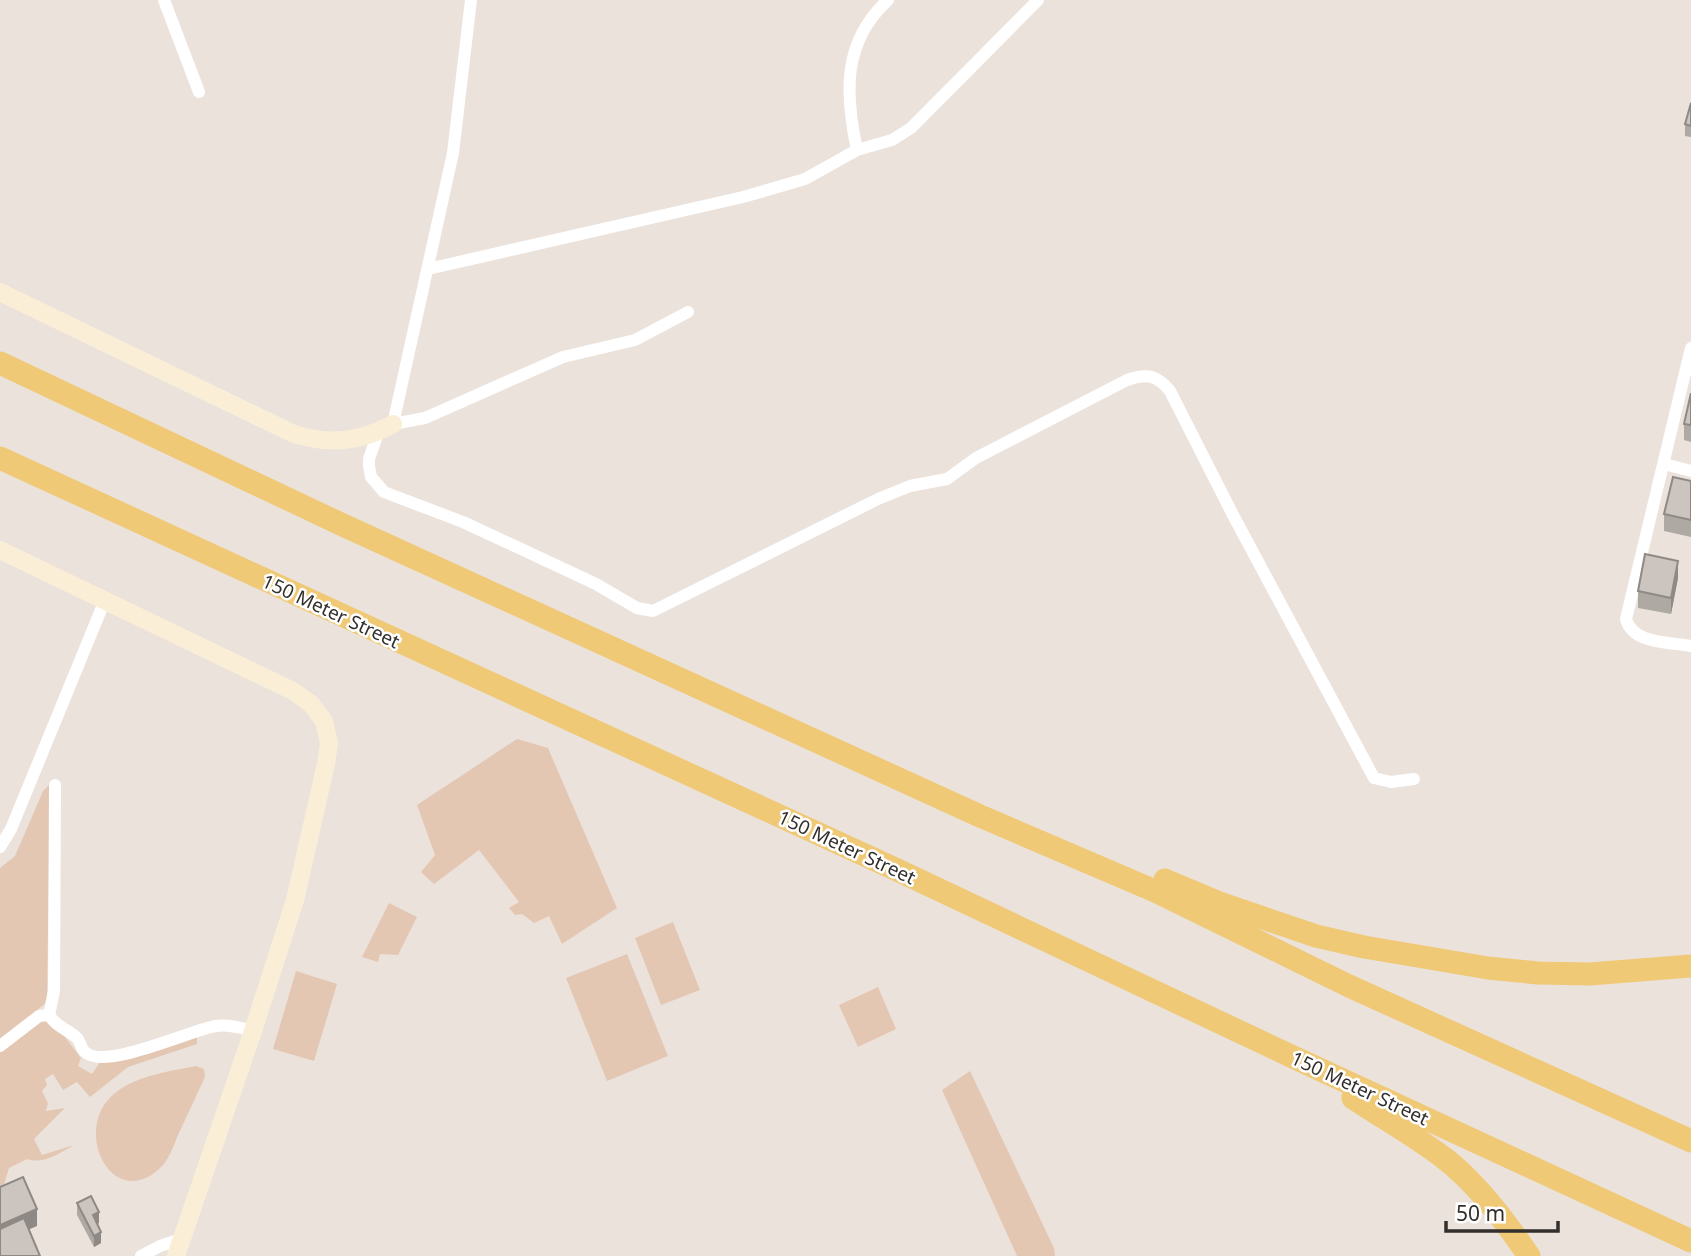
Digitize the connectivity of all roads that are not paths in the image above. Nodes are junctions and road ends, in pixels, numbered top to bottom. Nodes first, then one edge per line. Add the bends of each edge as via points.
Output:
1 (164, 0) edge
2 (471, 0) edge
3 (888, 0) edge
4 (1038, 0) edge
5 (199, 92) dead end
6 (857, 150) junction
7 (428, 269) junction
8 (0, 292) edge
9 (688, 312) dead end
10 (1691, 348) edge
11 (0, 362) edge
12 (386, 428) junction
13 (0, 458) edge
14 (1664, 464) junction
15 (1691, 471) edge
16 (0, 550) edge
17 (105, 600) junction
18 (1691, 646) edge
19 (1414, 779) dead end
20 (55, 785) dead end
21 (980, 816) junction
22 (0, 847) edge
23 (1691, 966) edge
24 (49, 1015) junction
25 (253, 1031) junction
26 (0, 1046) edge
27 (1293, 1057) junction
28 (1691, 1141) edge
29 (1691, 1241) edge
30 (178, 1248) edge
31 (141, 1256) edge
32 (1529, 1256) edge

1 - 5 street
2 - 7 street via 453,153
3 - 6 street via 864,29 849,82 849,113
4 - 6 street via 911,128 892,140
6 - 7 street via 805,179 743,197
7 - 12 street
8 - 12 street via 294,434 345,442
9 - 12 street via 635,340 563,357 425,418
10 - 14 street
11 - 21 highway via 345,526
12 - 19 street via 369,459 371,477 384,492 463,522 638,608 653,611 878,499 910,486 947,479 975,458 1127,380 1151,376 1170,391 1374,778 1391,782
13 - 27 highway, 150 Meter Street
14 - 15 street
14 - 18 street via 1626,620 1641,637
16 - 17 street
17 - 22 street
17 - 25 street via 293,691 324,721 329,743 326,764 295,900
20 - 24 street via 54,991
21 - 23 highway via 1264,919 1364,947 1538,973
21 - 28 highway via 1155,891 1349,986
24 - 25 street via 93,1056 110,1057 215,1026
24 - 26 street via 39,1016
25 - 30 street
27 - 29 highway, 150 Meter Street
27 - 32 highway via 1446,1159 1477,1189
30 - 31 street

